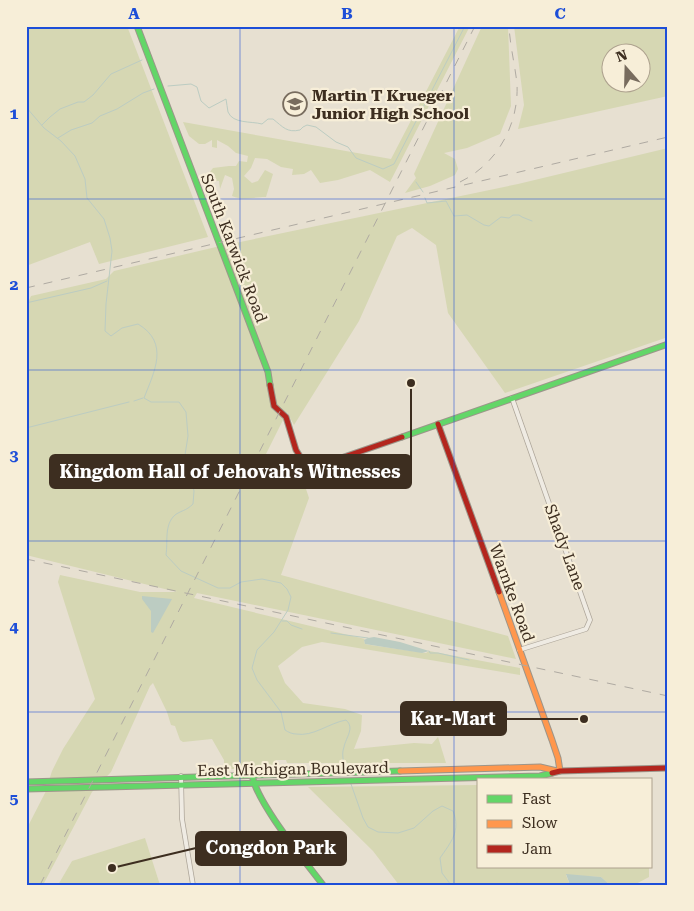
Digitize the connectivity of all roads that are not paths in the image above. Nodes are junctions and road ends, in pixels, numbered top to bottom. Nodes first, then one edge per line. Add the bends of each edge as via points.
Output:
1 (137, 26) edge
2 (668, 344) edge
3 (512, 398) junction
4 (438, 424) junction
5 (519, 650) junction
6 (668, 768) edge
7 (560, 771) junction
8 (252, 774) junction
9 (181, 776) junction
10 (26, 782) edge
11 (253, 783) junction
12 (181, 784) junction
13 (26, 789) edge
14 (193, 885) edge
15 (323, 885) edge

1 - 4 main road, South Karwick Road via 268,372 273,402 287,418 300,460 306,466 315,467
2 - 3 main road
3 - 4 main road
3 - 5 street, Shady Lane via 590,620 586,629
4 - 5 main road, Warnke Road
5 - 7 main road, Warnke Road
6 - 7 main road, East Michigan Boulevard
7 - 8 main road, East Michigan Boulevard via 540,767
7 - 11 main road, East Michigan Boulevard via 540,776
8 - 9 main road, East Michigan Boulevard
8 - 11 main road
9 - 10 main road, East Michigan Boulevard
9 - 12 street
11 - 12 main road, East Michigan Boulevard
11 - 15 main road
12 - 13 main road, East Michigan Boulevard
12 - 14 street via 182,819

